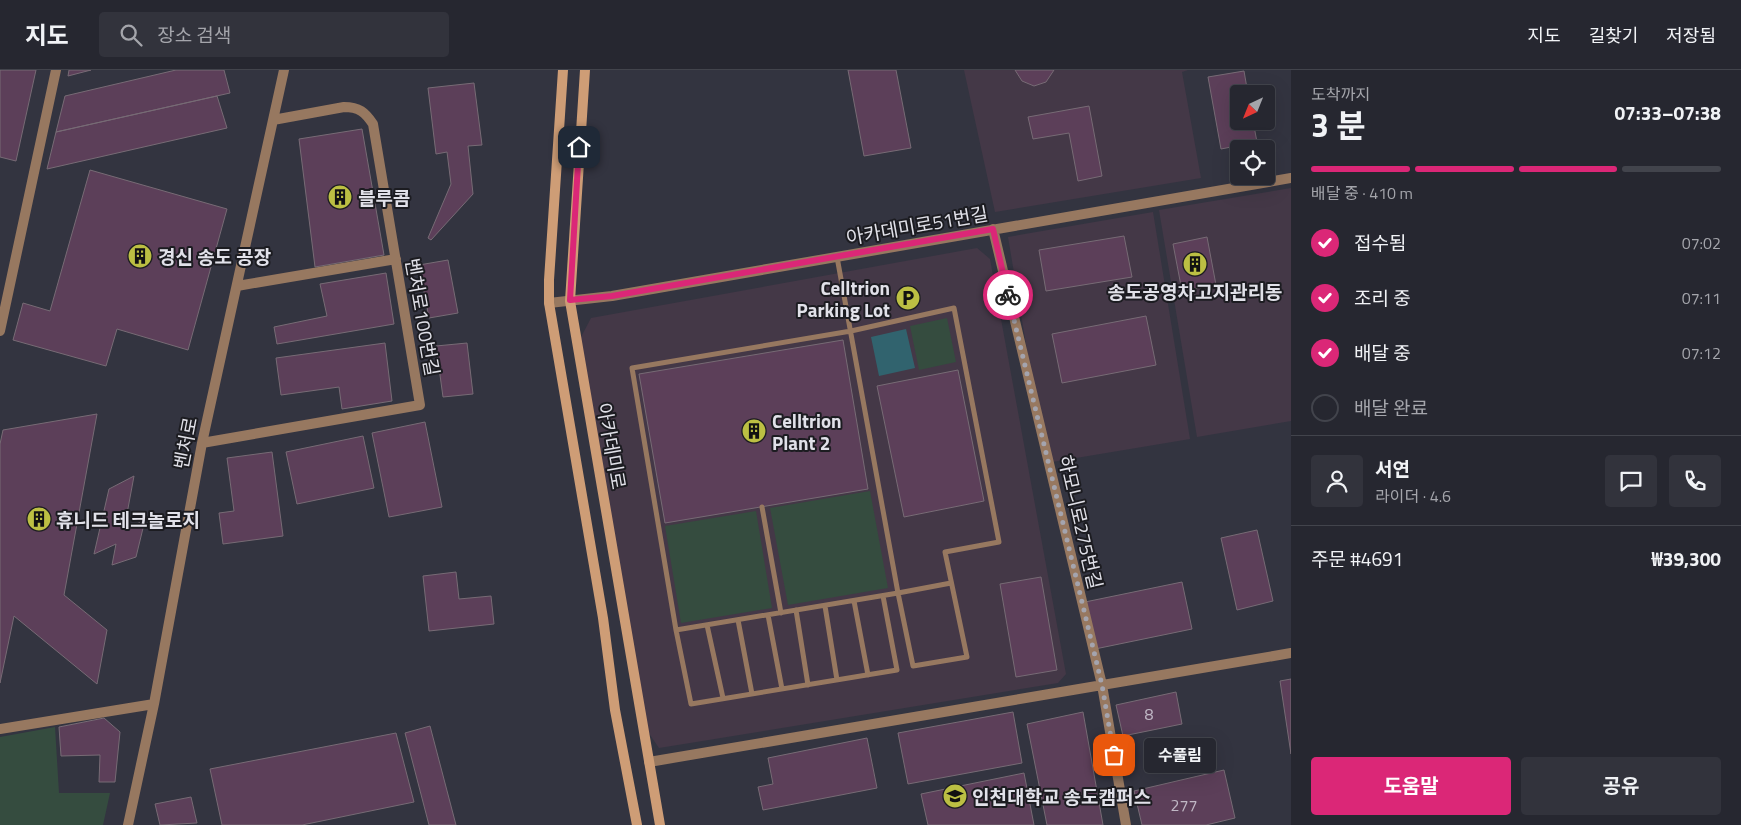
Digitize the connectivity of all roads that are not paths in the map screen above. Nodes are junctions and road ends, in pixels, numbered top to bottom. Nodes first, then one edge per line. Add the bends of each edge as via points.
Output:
1 (56, 70) edge
2 (284, 70) edge
3 (563, 70) edge
4 (585, 70) edge
5 (273, 120) junction
6 (1291, 178) edge
7 (993, 229) junction
8 (837, 256) junction
9 (396, 258) junction
10 (236, 286) junction
11 (570, 300) junction
12 (550, 303) junction
13 (0, 331) edge
14 (851, 331) junction
15 (202, 443) junction
16 (762, 507) dead end
17 (951, 582) junction
18 (898, 593) junction
19 (883, 596) junction
20 (854, 601) junction
21 (825, 606) junction
22 (796, 610) junction
23 (781, 613) junction
24 (768, 615) junction
25 (738, 620) junction
26 (707, 625) junction
27 (676, 630) junction
28 (1291, 653) edge
29 (868, 675) junction
30 (837, 680) junction
31 (808, 685) junction
32 (1102, 685) junction
33 (782, 689) junction
34 (752, 694) junction
35 (723, 698) junction
36 (154, 704) junction
37 (0, 729) edge
38 (649, 762) junction
39 (128, 825) edge
40 (637, 825) edge
41 (660, 825) edge
42 (1126, 825) edge

1 - 13 street
2 - 5 street, 벤처로
3 - 12 main road, 아카데미로
4 - 11 main road, 아카데미로
5 - 9 street, 벤처로100번길 via 344,107 356,107 366,114 373,124
5 - 10 street, 벤처로
6 - 7 street, 아카데미로51번길
7 - 8 street, 아카데미로51번길
7 - 32 street, 하모니로275번길
8 - 11 street, 아카데미로51번길 via 612,296
8 - 14 lane
9 - 10 street
9 - 15 street, 벤처로100번길 via 420,405
10 - 15 street, 벤처로
11 - 12 street, 아카데미로51번길
11 - 38 main road, 아카데미로
12 - 40 main road, 아카데미로 via 603,618 615,710
14 - 17 lane via 954,308 999,542 945,552
14 - 18 lane
14 - 27 lane via 632,368
15 - 36 street, 벤처로
16 - 23 lane
17 - 18 lane
17 - 18 lane via 967,657 913,666
18 - 19 lane
19 - 20 lane
19 - 29 lane via 897,670
20 - 21 lane
20 - 29 lane
21 - 22 lane
21 - 30 lane
22 - 23 lane
22 - 31 lane
23 - 24 lane
24 - 25 lane
24 - 33 lane
25 - 26 lane
25 - 34 lane
26 - 27 lane
26 - 35 lane
27 - 35 lane via 691,704
28 - 32 street
29 - 30 lane
30 - 31 lane
31 - 33 lane
32 - 38 street
32 - 42 street, 하모니로275번길
33 - 34 lane
34 - 35 lane
36 - 37 street
36 - 39 street, 벤처로
38 - 41 main road, 아카데미로

